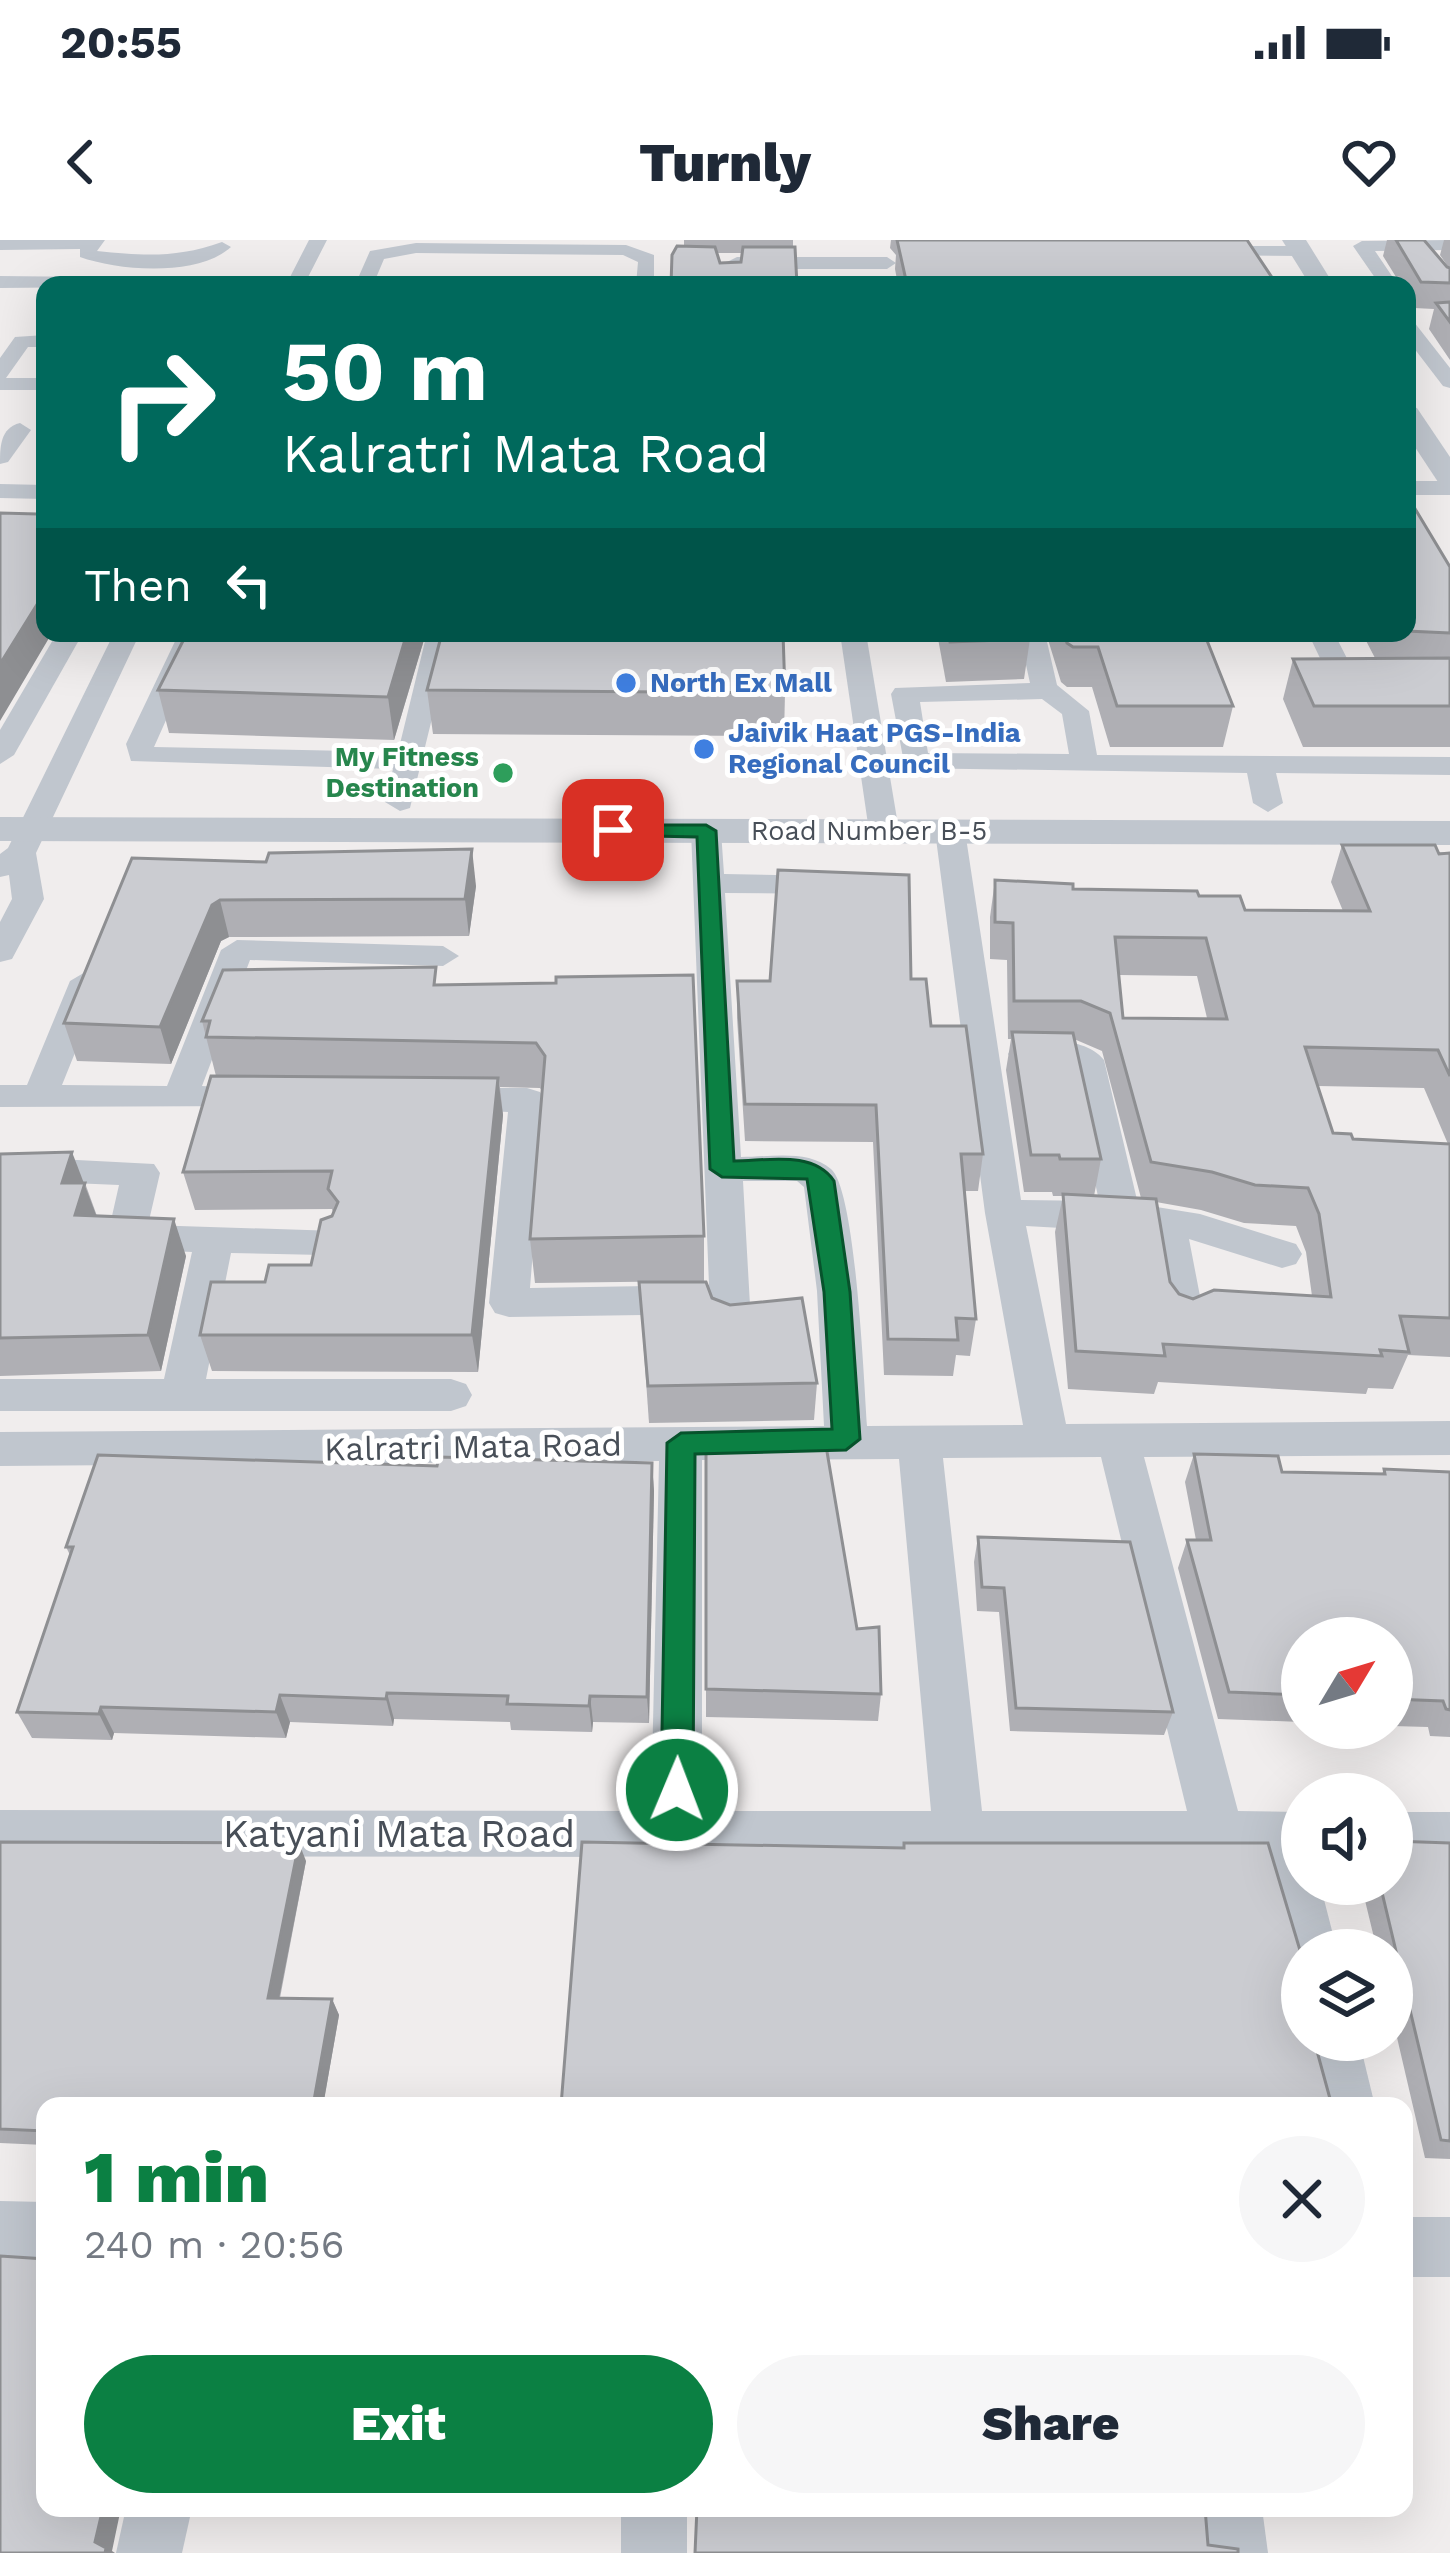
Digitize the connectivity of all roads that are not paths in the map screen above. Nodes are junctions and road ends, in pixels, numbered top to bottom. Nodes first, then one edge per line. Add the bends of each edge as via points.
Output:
1 (318, 240) edge
2 (880, 240) edge
3 (94, 242) edge
4 (1414, 242) edge
5 (0, 245) edge
6 (1450, 245) edge
7 (1297, 246) edge
8 (222, 247) dead end
9 (1171, 251) edge
10 (710, 263) edge
11 (1438, 272) edge
12 (300, 276) edge
13 (368, 276) edge
14 (646, 276) edge
15 (729, 276) edge
16 (741, 276) edge
17 (1316, 276) edge
18 (1383, 276) edge
19 (0, 282) edge
20 (36, 283) edge
21 (0, 323) edge
22 (1416, 323) edge
23 (22, 341) junction
24 (36, 341) edge
25 (0, 371) edge
26 (1450, 382) edge
27 (0, 384) edge
28 (36, 384) edge
29 (1416, 422) edge
30 (20, 430) dead end
31 (1438, 443) edge
32 (0, 458) edge
33 (0, 473) edge
34 (36, 474) edge
35 (1450, 484) edge
36 (1416, 487) edge
37 (0, 491) edge
38 (36, 492) edge
39 (65, 642) edge
40 (122, 642) edge
41 (188, 642) edge
42 (438, 642) edge
43 (854, 642) edge
44 (1034, 642) edge
45 (1326, 642) edge
46 (1450, 686) edge
47 (1047, 690) junction
48 (0, 754) edge
49 (410, 761) junction
50 (1085, 765) junction
51 (1450, 766) edge
52 (1264, 784) junction
53 (0, 801) edge
54 (400, 802) junction
55 (1450, 803) edge
56 (881, 816) junction
57 (706, 831) junction
58 (950, 831) junction
59 (1450, 833) edge
60 (20, 836) edge
61 (710, 883) junction
62 (851, 885) edge
63 (103, 943) edge
64 (0, 952) edge
65 (443, 956) dead end
66 (984, 1054) junction
67 (0, 1096) edge
68 (40, 1096) junction
69 (180, 1098) junction
70 (296, 1098) edge
71 (411, 1099) edge
72 (722, 1169) junction
73 (3, 1177) edge
74 (1004, 1213) junction
75 (1121, 1215) junction
76 (1167, 1222) junction
77 (214, 1240) junction
78 (323, 1241) edge
79 (1282, 1254) dead end
80 (1184, 1317) edge
81 (0, 1395) edge
82 (451, 1395) dead end
83 (181, 1398) junction
84 (1450, 1438) edge
85 (846, 1439) junction
86 (1047, 1439) junction
87 (1118, 1439) junction
88 (920, 1440) junction
89 (681, 1443) junction
90 (0, 1449) edge
91 (0, 1832) edge
92 (676, 1833) junction
93 (959, 1834) junction
94 (1218, 1834) junction
95 (1281, 1835) edge
96 (1413, 1835) edge
97 (1450, 1835) edge
98 (1336, 2061) edge
99 (1345, 2097) edge
100 (0, 2231) edge
101 (36, 2232) edge
102 (1413, 2247) edge
103 (1450, 2247) edge
104 (157, 2517) edge
105 (654, 2517) edge
106 (1230, 2517) edge
107 (149, 2553) edge
108 (654, 2553) edge
109 (1235, 2553) edge

1 - 12 street
2 - 16 street via 887,263
3 - 5 street
3 - 8 street via 86,253 97,257 191,259
4 - 6 street
4 - 11 street
4 - 18 street via 1362,246
7 - 9 street via 1244,260
7 - 17 street
10 - 15 street
13 - 14 street via 376,255 416,248 626,250 648,259
19 - 20 street
21 - 23 street via 33,324
22 - 26 street
23 - 24 street
23 - 25 street
27 - 28 street
29 - 31 street
30 - 32 street
31 - 35 street
33 - 34 street
35 - 36 street
37 - 38 street
39 - 48 street
40 - 60 street
41 - 49 street via 141,755
42 - 49 street
43 - 56 street
44 - 47 street
45 - 46 street via 1351,682
47 - 50 street via 1075,711
47 - 50 street via 908,692 915,762
49 - 54 street
50 - 52 street
51 - 52 street
52 - 55 street
52 - 56 street
53 - 60 street
54 - 56 street
54 - 60 street
56 - 57 street, Road Number B-5
56 - 58 street, Road Number B-5
57 - 60 street, Road Number B-5
57 - 61 street
58 - 59 street, Road Number B-5
58 - 66 street
60 - 64 street via 28,899
61 - 62 street
61 - 72 street
63 - 68 street
65 - 69 street via 237,950
66 - 74 street
66 - 75 street via 1086,1060
67 - 68 street
68 - 69 street
69 - 70 street
71 - 72 street via 527,1100 509,1303 730,1311
72 - 85 street via 806,1169 822,1181
73 - 77 street via 141,1173 126,1238
74 - 75 street
74 - 86 street
75 - 76 street
76 - 79 street
76 - 80 street
77 - 78 street
77 - 83 street
81 - 83 street
82 - 83 street
84 - 87 street, Kalratri Mata Road
85 - 88 street, Kalratri Mata Road
85 - 89 street, Kalratri Mata Road
86 - 87 street, Kalratri Mata Road
86 - 88 street, Kalratri Mata Road
87 - 94 street
88 - 93 street
89 - 90 street, Kalratri Mata Road
89 - 92 street
91 - 92 street, Katyani Mata Road
92 - 93 street, Katyani Mata Road
93 - 94 street, Katyani Mata Road
94 - 95 street, Katyani Mata Road
96 - 97 street
98 - 99 street
100 - 101 street
102 - 103 street
104 - 107 street
105 - 108 street
106 - 109 street

